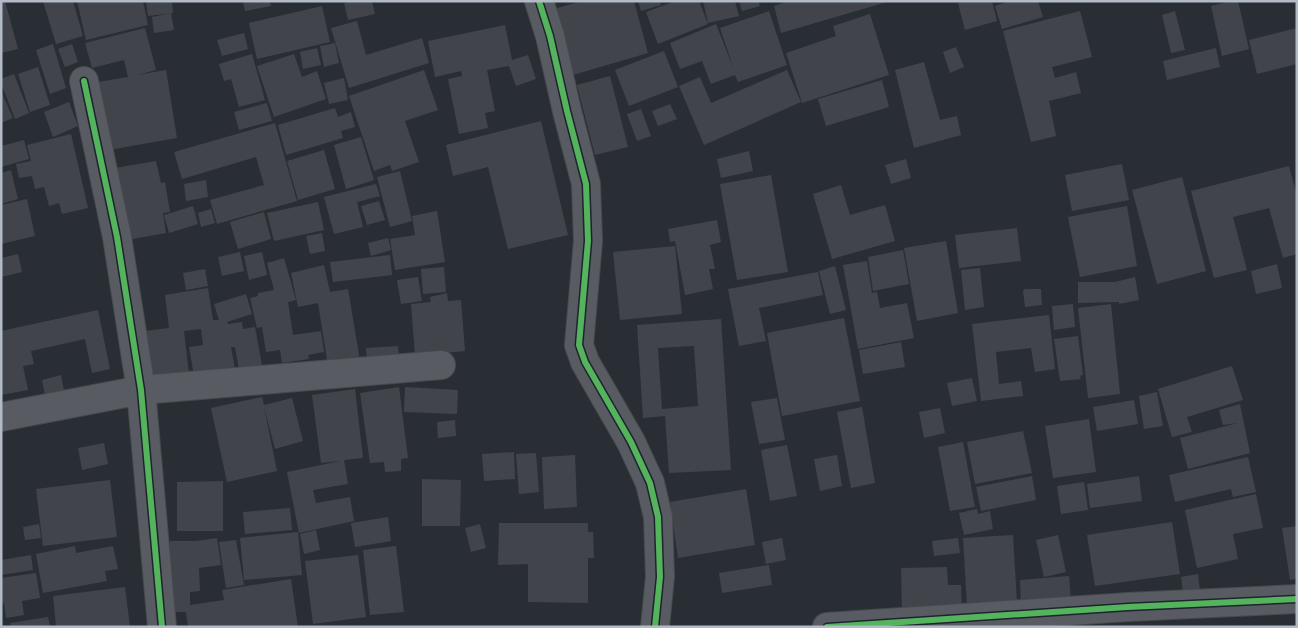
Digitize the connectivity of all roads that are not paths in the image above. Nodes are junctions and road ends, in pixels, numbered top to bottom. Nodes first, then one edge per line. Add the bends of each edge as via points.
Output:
1 (539, 1) edge
2 (84, 81) dead end
3 (440, 365) dead end
4 (141, 390) junction
5 (1, 416) edge
6 (1297, 600) edge
7 (1129, 617) edge
8 (162, 627) edge
9 (655, 627) edge
10 (827, 627) edge

1 - 9 street via 586,184 588,241 579,345 650,483 658,517 660,577
2 - 4 street via 117,237
3 - 4 street
4 - 5 street
4 - 8 street
6 - 7 street
7 - 10 street

